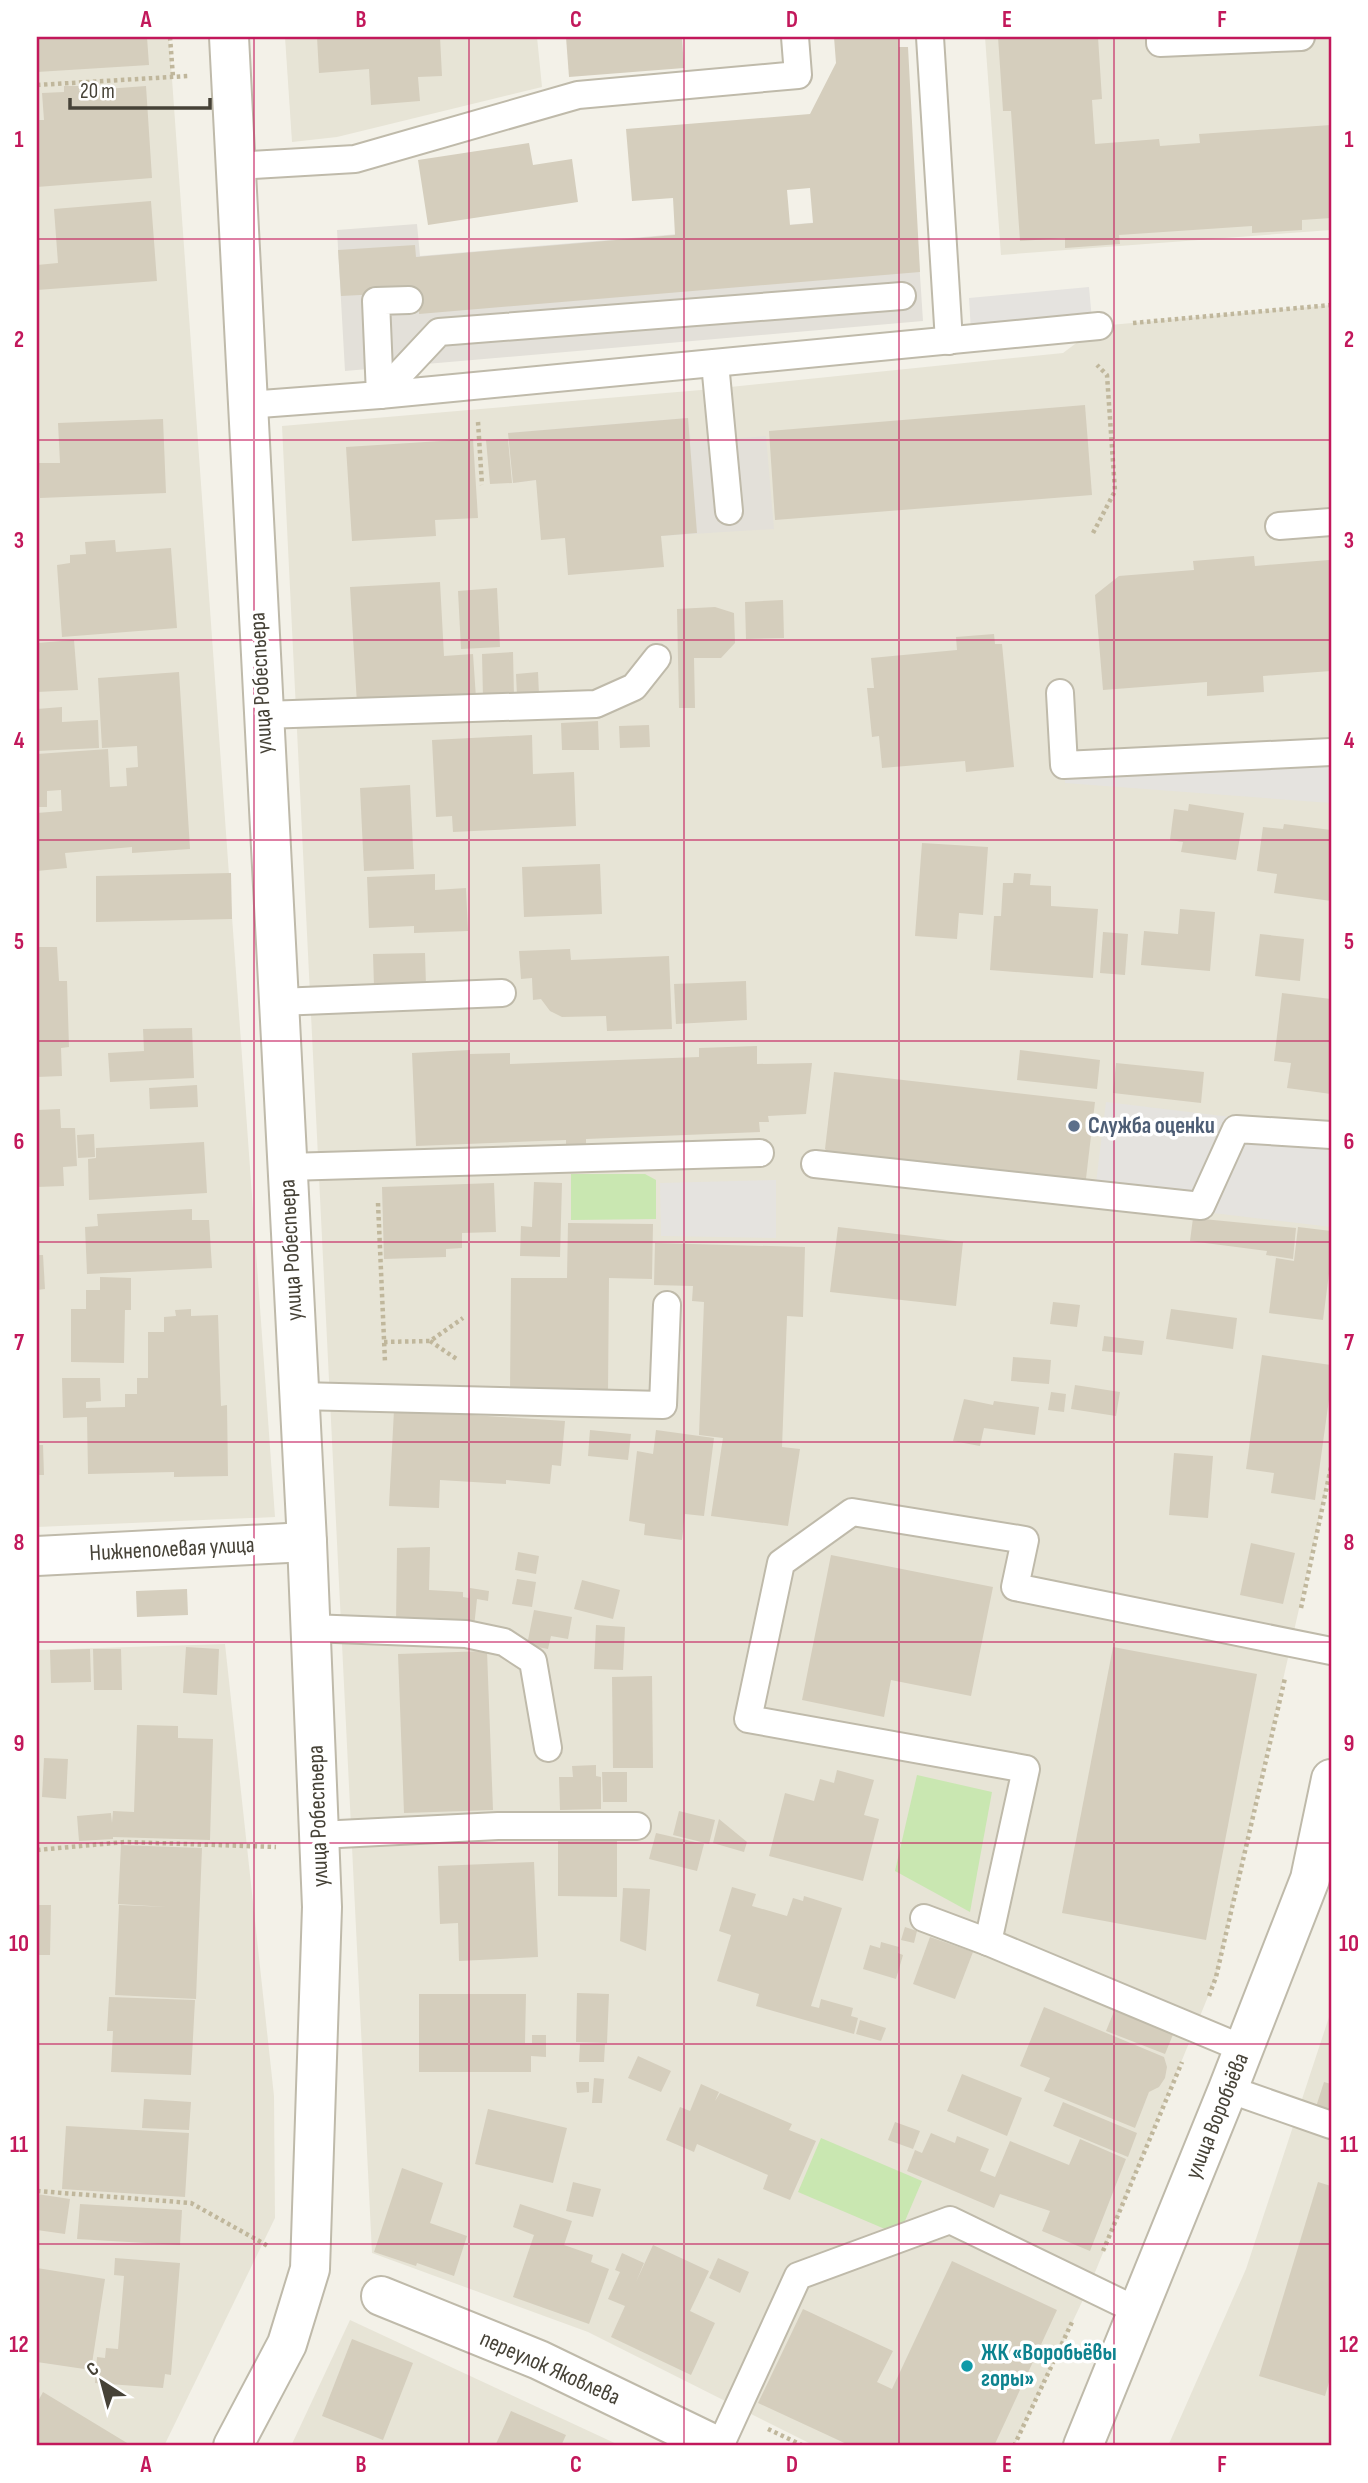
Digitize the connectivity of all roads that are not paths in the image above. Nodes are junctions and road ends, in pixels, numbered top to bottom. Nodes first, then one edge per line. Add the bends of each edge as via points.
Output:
1 (796, 37) edge
2 (930, 37) edge
3 (1160, 37) edge
4 (1301, 37) edge
5 (229, 42) edge
6 (235, 166) junction
7 (902, 296) dead end
8 (409, 300) dead end
9 (1099, 326) road end
10 (949, 341) junction
11 (715, 363) junction
12 (380, 395) junction
13 (247, 405) junction
14 (729, 511) dead end
15 (1331, 522) edge
16 (1279, 526) dead end
17 (657, 658) dead end
18 (1060, 693) dead end
19 (263, 715) junction
20 (1331, 752) edge
21 (502, 993) dead end
22 (278, 1002) junction
23 (1331, 1135) edge
24 (760, 1153) dead end
25 (815, 1164) dead end
26 (287, 1167) junction
27 (667, 1305) dead end
28 (299, 1396) junction
29 (307, 1542) junction
30 (37, 1556) edge
31 (310, 1628) junction
32 (1331, 1651) edge
33 (548, 1748) dead end
34 (1331, 1779) edge
35 (637, 1826) dead end
36 (319, 1842) junction
37 (924, 1918) dead end
38 (988, 1942) junction
39 (1244, 2049) junction
40 (1228, 2089) junction
41 (1331, 2125) edge
42 (381, 2296) dead end
43 (1139, 2311) junction
44 (233, 2446) edge
45 (719, 2446) edge
46 (1083, 2446) edge

1 - 6 lane via 798,75 578,95 355,159
2 - 10 lane
3 - 4 lane via 1160,43
5 - 6 street, улица Робеспьера
6 - 13 street, улица Робеспьера
7 - 12 lane via 439,332
8 - 12 lane via 376,301
9 - 10 lane
10 - 11 lane
11 - 12 lane
11 - 14 lane
12 - 13 lane
13 - 19 street, улица Робеспьера
15 - 16 lane
17 - 19 lane via 634,687 596,704
18 - 20 lane via 1063,765
19 - 22 street, улица Робеспьера
21 - 22 lane
22 - 26 street, улица Робеспьера
23 - 25 lane via 1236,1129 1201,1206
24 - 26 lane
26 - 28 street, улица Робеспьера
27 - 28 lane via 663,1405
28 - 29 street, улица Робеспьера
29 - 30 street, Нижнеполевая улица
29 - 31 street, улица Робеспьера
31 - 33 lane via 466,1634 504,1642 533,1661
31 - 36 street, улица Робеспьера
32 - 38 lane via 1015,1587 1025,1540 852,1512 781,1563 748,1719 1026,1769
34 - 39 street, улица Воробьёва via 1310,1879
35 - 36 lane via 499,1826
36 - 44 street, улица Робеспьера via 322,1907 310,2269 287,2343
37 - 38 lane
38 - 39 lane
39 - 40 street, улица Воробьёва
40 - 41 lane
40 - 43 street, улица Воробьёва
42 - 45 street, переулок Яковлева via 539,2360
43 - 45 lane via 950,2220 798,2276
43 - 46 street, улица Воробьёва

